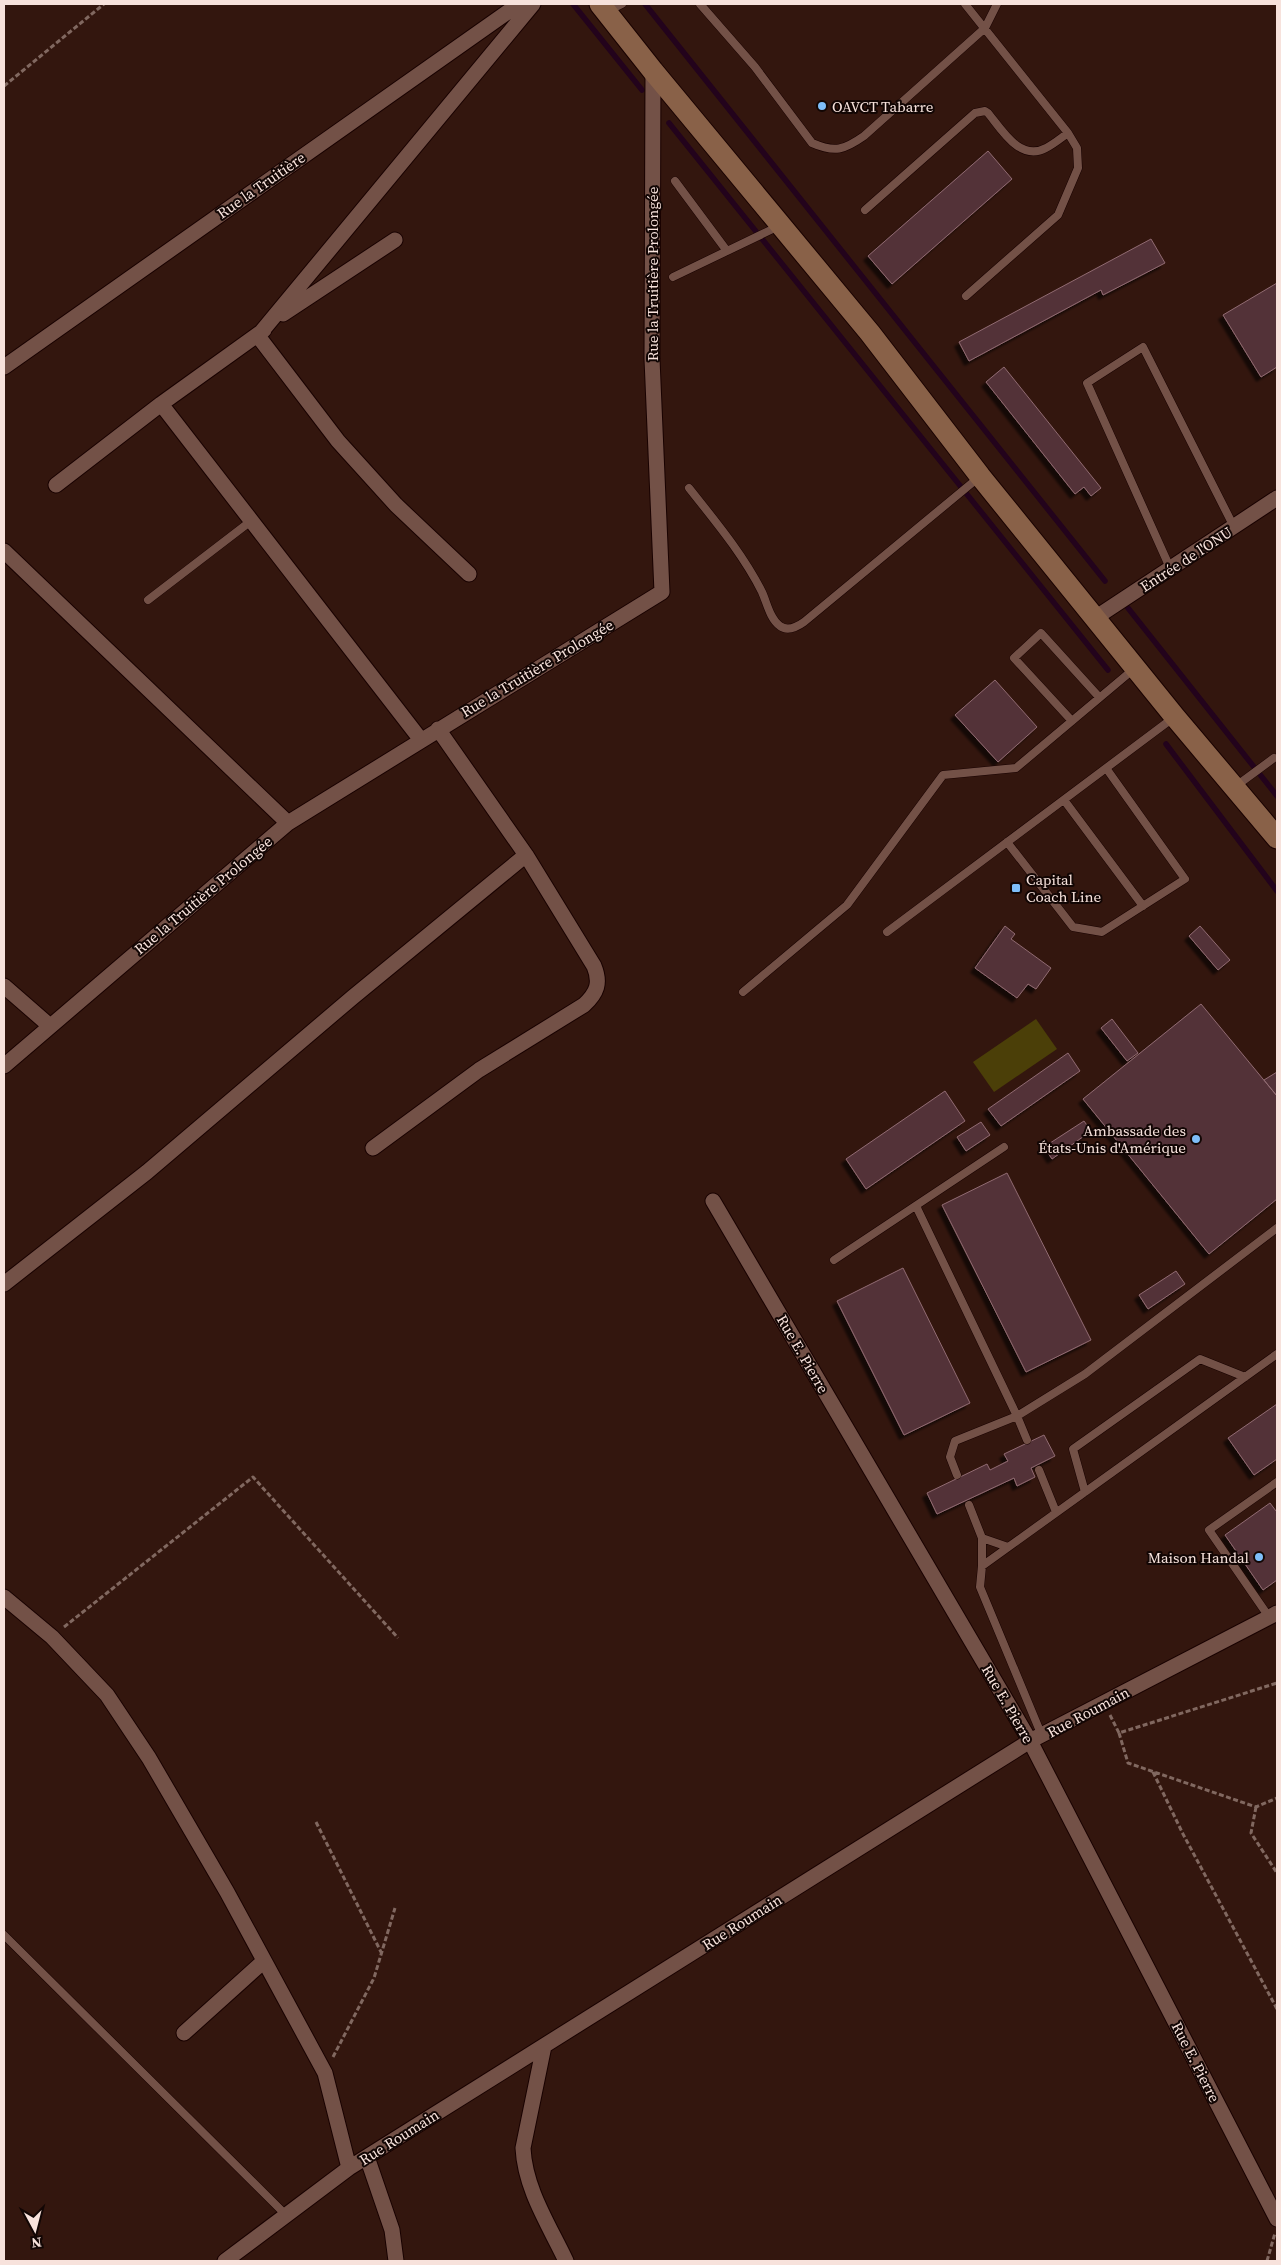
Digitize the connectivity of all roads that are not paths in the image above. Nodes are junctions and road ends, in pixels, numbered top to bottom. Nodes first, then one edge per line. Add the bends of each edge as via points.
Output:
1 (519, 4) edge
2 (533, 4) edge
3 (700, 4) edge
4 (965, 4) edge
5 (997, 4) edge
6 (610, 6) edge
7 (985, 28) junction
8 (653, 71) junction
9 (1068, 133) junction
10 (675, 181) dead end
11 (865, 210) dead end
12 (780, 225) junction
13 (395, 240) dead end
14 (727, 251) junction
15 (673, 276) dead end
16 (966, 296) dead end
17 (258, 336) junction
18 (4, 367) edge
19 (161, 404) junction
20 (980, 476) junction
21 (56, 485) dead end
22 (689, 488) dead end
23 (1277, 498) edge
24 (251, 521) junction
25 (1234, 527) junction
26 (4, 551) edge
27 (1171, 570) junction
28 (469, 574) dead end
29 (148, 600) dead end
30 (1095, 618) junction
31 (1136, 667) junction
32 (1099, 697) junction
33 (1174, 717) junction
34 (1072, 721) junction
35 (438, 729) junction
36 (421, 740) junction
37 (1274, 758) dead end
38 (1106, 768) junction
39 (1234, 788) junction
40 (1064, 800) junction
41 (288, 822) junction
42 (1277, 838) edge
43 (1007, 842) junction
44 (526, 854) junction
45 (1143, 906) junction
46 (887, 932) dead end
47 (4, 986) edge
48 (743, 992) dead end
49 (50, 1026) junction
50 (4, 1066) edge
51 (1004, 1147) dead end
52 (373, 1148) dead end
53 (713, 1202) dead end
54 (916, 1206) junction
55 (1277, 1228) edge
56 (834, 1260) dead end
57 (4, 1284) edge
58 (1277, 1354) edge
59 (1245, 1377) junction
60 (1017, 1416) junction
61 (1027, 1440) dead end
62 (1039, 1470) dead end
63 (957, 1475) dead end
64 (1277, 1482) edge
65 (1084, 1492) junction
66 (969, 1505) dead end
67 (1056, 1512) junction
68 (982, 1538) junction
69 (1008, 1547) junction
70 (982, 1566) junction
71 (4, 1597) edge
72 (1273, 1615) edge
73 (1036, 1739) junction
74 (4, 1935) edge
75 (264, 1961) junction
76 (184, 2033) dead end
77 (544, 2046) junction
78 (367, 2157) junction
79 (348, 2168) junction
80 (285, 2214) junction
81 (1277, 2219) edge
82 (225, 2261) edge
83 (396, 2261) edge
84 (566, 2261) edge

1 - 18 street, Rue la Truitière
2 - 17 street
3 - 7 lane via 755,67 812,143 826,149 839,150 854,144
4 - 7 lane
5 - 7 lane
6 - 8 main road
7 - 9 lane
8 - 12 main road
8 - 35 street, Rue la Truitière Prolongée via 652,359 662,592
9 - 11 lane via 1045,149 1029,151 1016,146 988,113 975,113
9 - 16 lane via 1077,148 1078,168 1058,215
10 - 14 lane
12 - 14 lane
12 - 20 main road via 870,333
13 - 17 street via 287,311
14 - 15 lane
17 - 19 street
17 - 28 street via 338,441 396,505
19 - 21 street
19 - 24 street
20 - 22 lane via 804,622 788,629 775,620 746,562
20 - 30 main road
23 - 25 street, Entrée de l'ONU
24 - 29 lane
24 - 36 street
25 - 27 street, Entrée de l'ONU
25 - 27 lane via 1143,348 1087,383
26 - 41 street
27 - 30 street, Entrée de l'ONU
30 - 31 main road
31 - 32 lane
31 - 33 main road
32 - 34 lane
32 - 34 lane via 1041,634 1014,658
33 - 38 lane
33 - 39 main road
34 - 48 lane via 1016,768 943,775 847,905
35 - 36 street, Rue la Truitière Prolongée
35 - 44 street
36 - 41 street, Rue la Truitière Prolongée
37 - 39 lane
38 - 40 lane
38 - 45 lane via 1185,879
39 - 42 main road
40 - 43 lane
40 - 45 lane
41 - 49 street, Rue la Truitière Prolongée
43 - 45 lane via 1073,927 1102,932
43 - 46 lane
44 - 52 street via 594,966 598,988 584,1005 479,1070
44 - 57 street via 147,1172
47 - 49 street
49 - 50 street, Rue la Truitière Prolongée
51 - 54 lane
53 - 73 street, Rue E. Pierre
54 - 56 lane
54 - 60 lane
55 - 60 lane via 1085,1374
58 - 59 lane
59 - 65 lane
59 - 65 lane via 1200,1359 1073,1449
60 - 61 lane
60 - 63 lane via 955,1441 950,1457
62 - 67 lane
64 - 72 lane via 1208,1530
65 - 67 lane
66 - 68 lane
67 - 69 lane
68 - 69 lane
68 - 70 lane
69 - 70 lane
70 - 73 lane via 980,1587
71 - 75 street via 52,1637 107,1695 149,1758
72 - 73 street, Rue Roumain
73 - 77 street, Rue Roumain
73 - 81 street, Rue E. Pierre
74 - 80 lane
75 - 76 street
75 - 79 street via 325,2073
77 - 78 street, Rue Roumain
77 - 84 street via 524,2148 524,2163 531,2188
78 - 79 street, Rue Roumain
78 - 83 street via 392,2230
79 - 80 street, Rue Roumain
80 - 82 street, Rue Roumain

